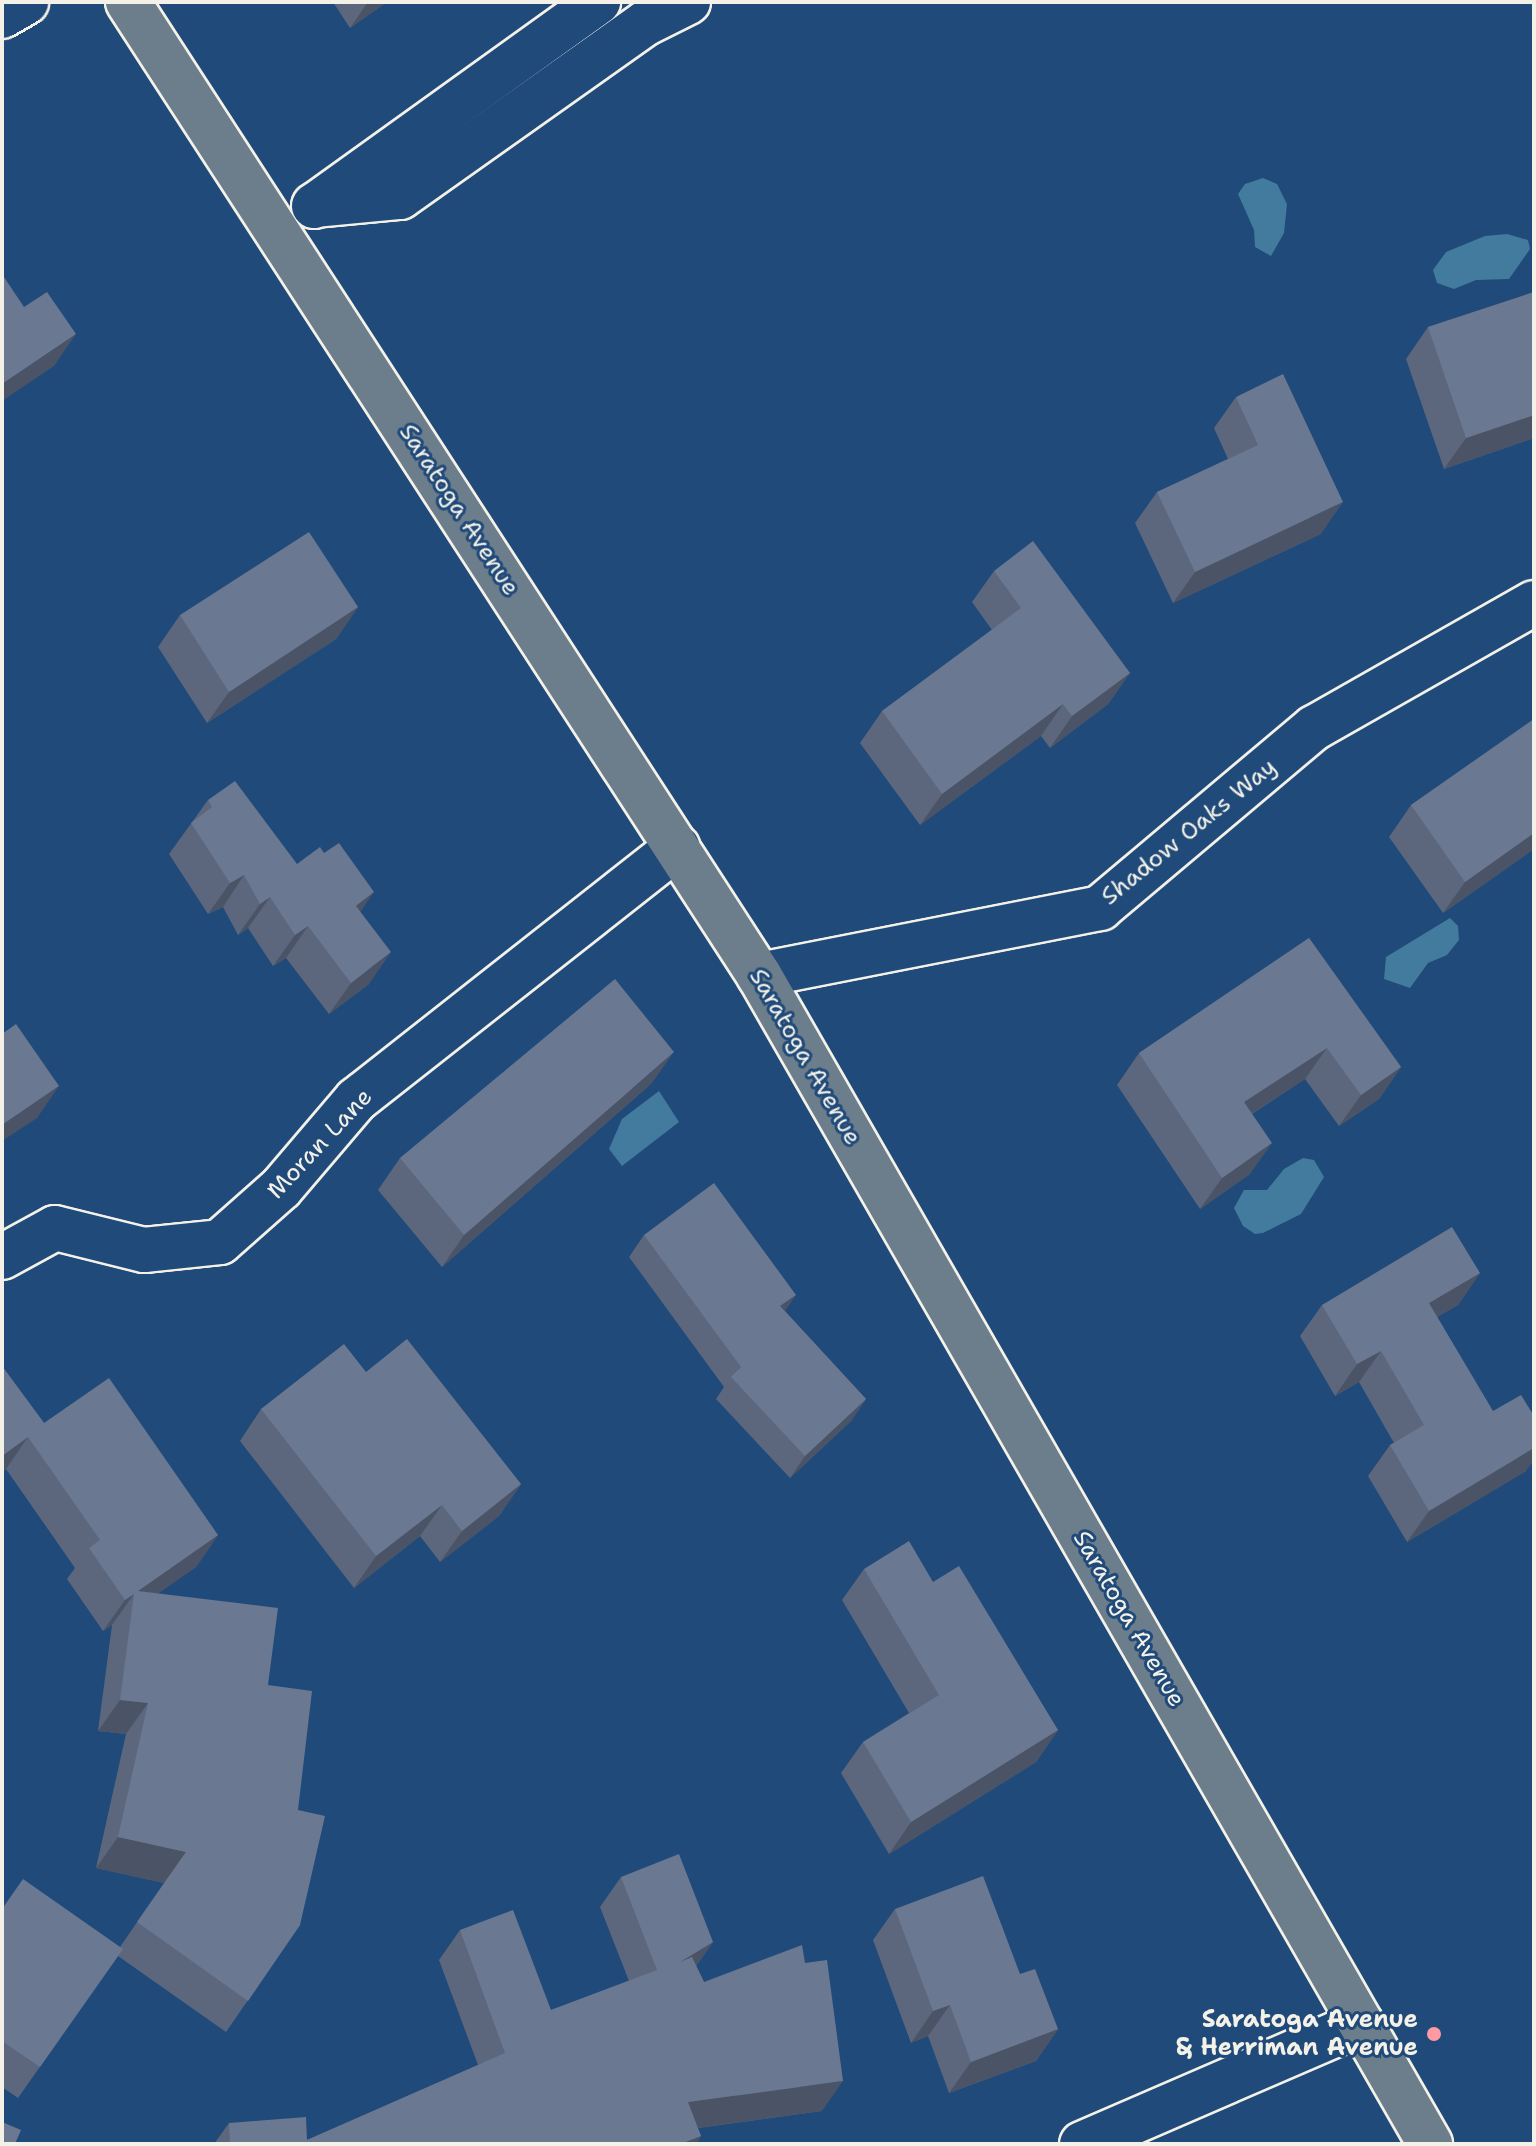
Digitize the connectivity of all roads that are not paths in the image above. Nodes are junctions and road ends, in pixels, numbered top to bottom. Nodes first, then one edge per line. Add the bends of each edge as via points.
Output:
1 (26, 2) edge
2 (128, 2) edge
3 (598, 2) edge
4 (688, 2) edge
5 (2, 16) edge
6 (315, 205) junction
7 (279, 231) junction
8 (1534, 603) edge
9 (677, 847) junction
10 (759, 975) junction
11 (2, 1257) edge
12 (1361, 2023) junction
13 (1082, 2144) edge
14 (1430, 2144) edge

1 - 5 street
2 - 7 main road, Saratoga Avenue
3 - 6 street
4 - 6 street via 646,23 400,197
6 - 7 street
7 - 9 main road, Saratoga Avenue
8 - 10 street, Shadow Oaks Way via 1314,728 1100,908
9 - 10 main road, Saratoga Avenue
9 - 11 street, Moran Lane via 356,1100 281,1188 220,1242 144,1250 55,1228
10 - 12 main road, Saratoga Avenue
12 - 13 street
12 - 14 main road, Saratoga Avenue

